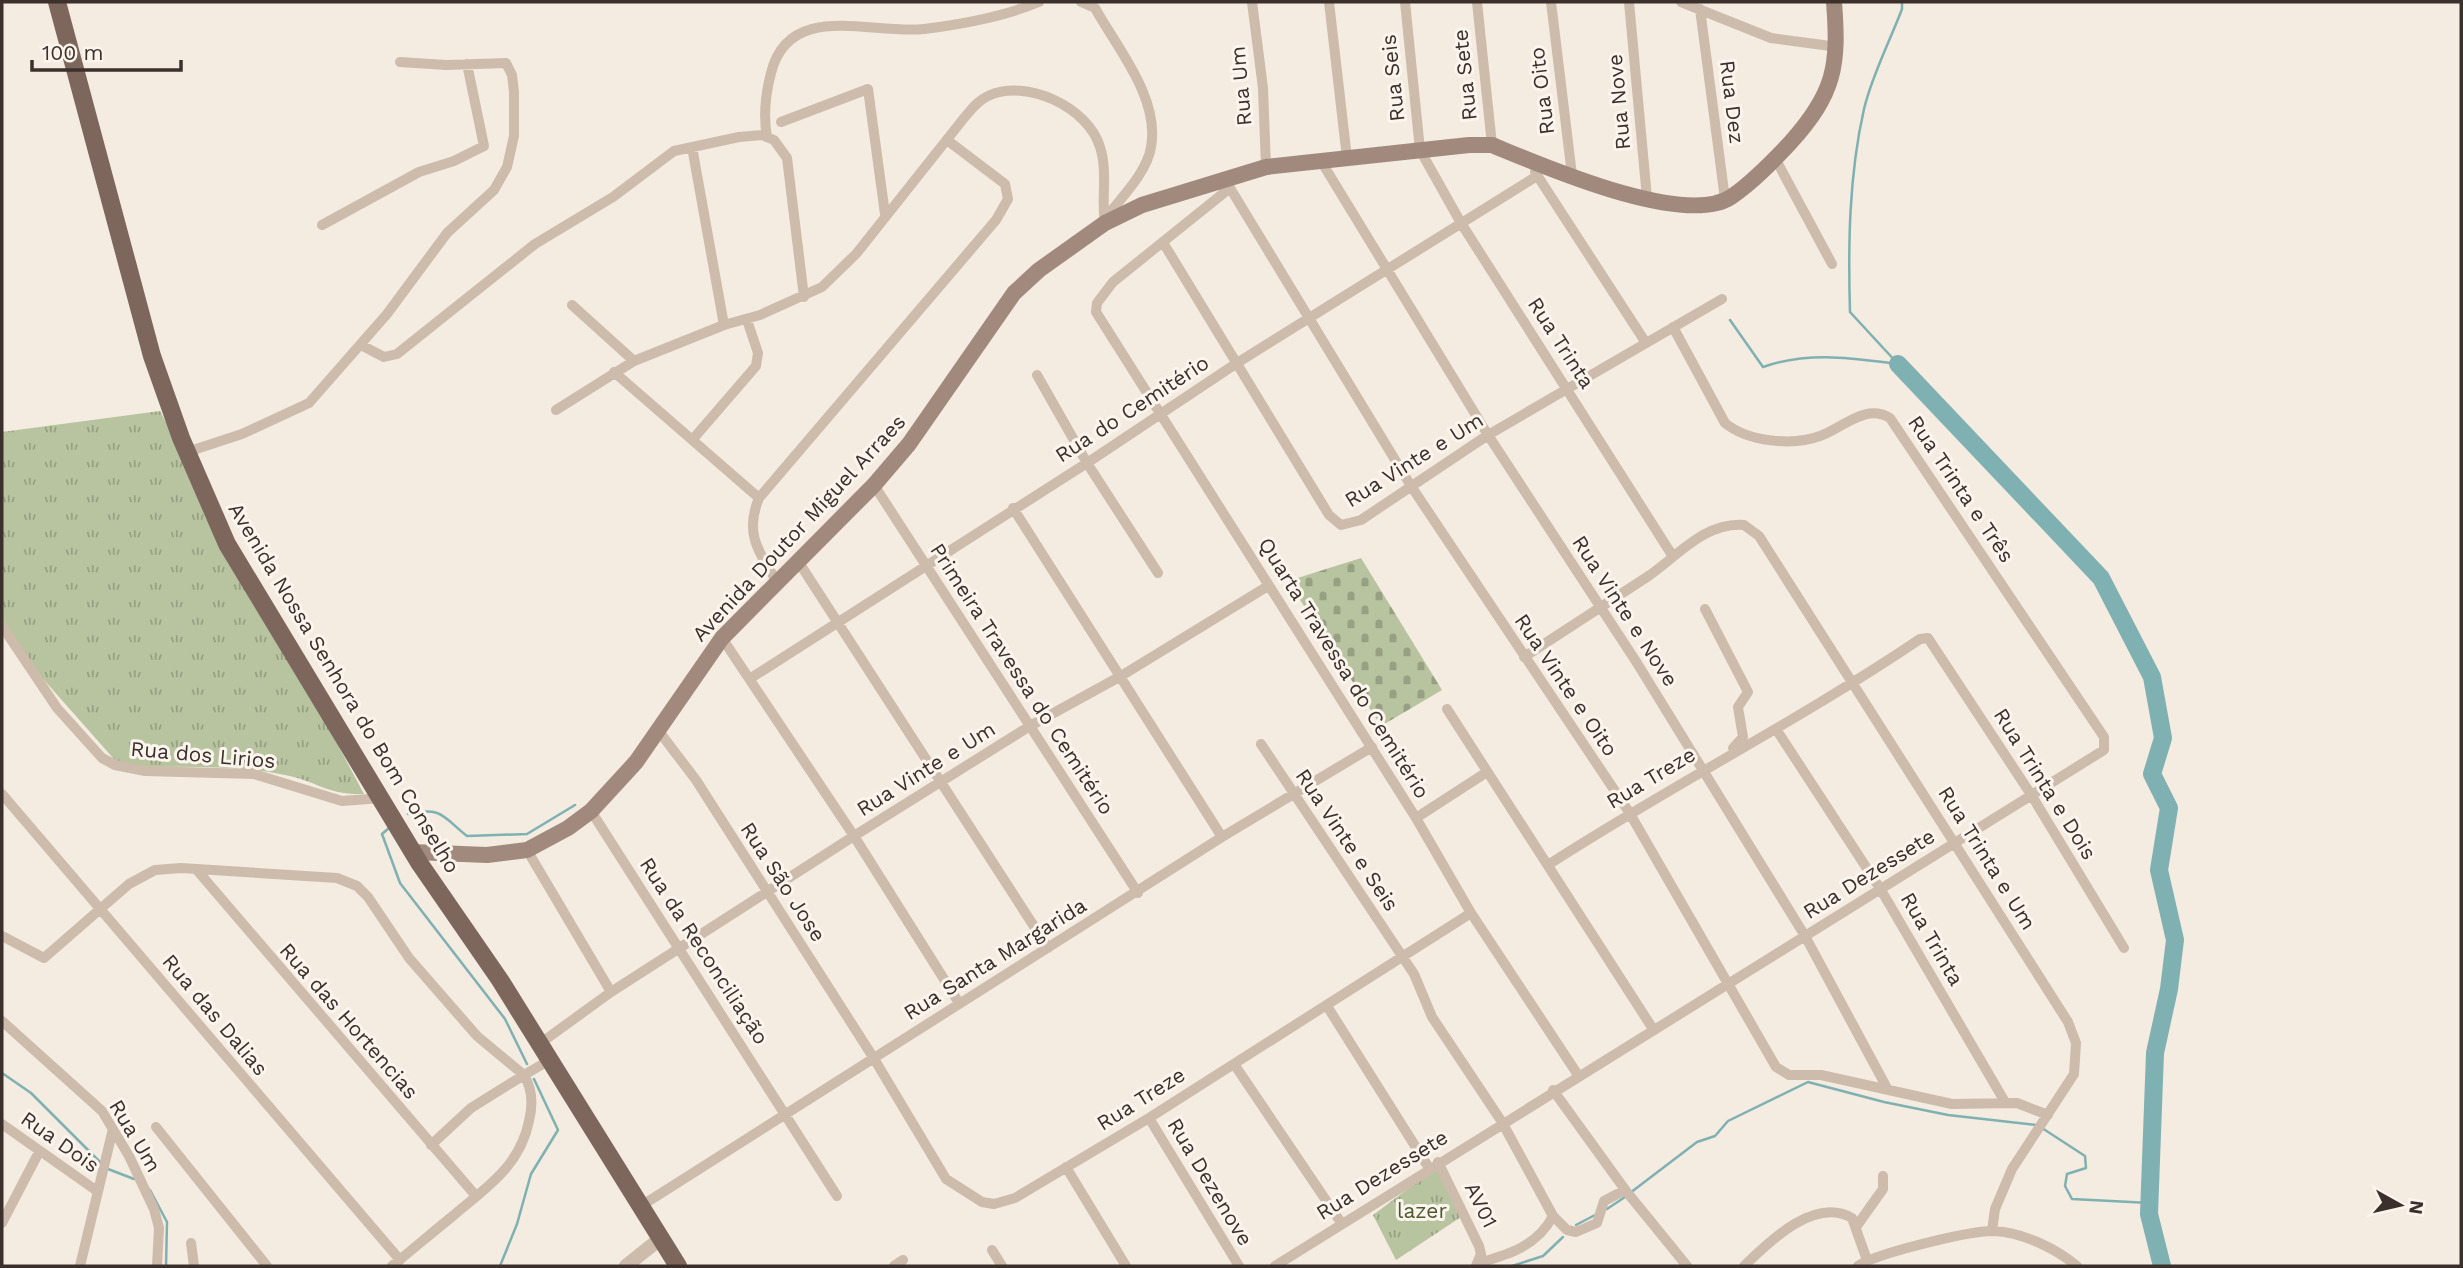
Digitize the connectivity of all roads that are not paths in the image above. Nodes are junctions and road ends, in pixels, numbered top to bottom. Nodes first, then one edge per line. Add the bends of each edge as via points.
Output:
1 (57, 2) edge
2 (1039, 2) edge
3 (1081, 2) edge
4 (1252, 2) edge
5 (1329, 2) edge
6 (1405, 2) edge
7 (1477, 2) edge
8 (1552, 2) edge
9 (1629, 2) edge
10 (1681, 2) edge
11 (1834, 2) edge
12 (1700, 9) junction
13 (1838, 47) junction
14 (400, 62) dead end
15 (467, 64) junction
16 (781, 122) dead end
17 (767, 137) junction
18 (947, 140) junction
19 (1492, 145) junction
20 (692, 147) junction
21 (1420, 150) junction
22 (1347, 158) junction
23 (1775, 158) junction
24 (1528, 159) junction
25 (1321, 162) junction
26 (1266, 167) junction
27 (1572, 175) junction
28 (1537, 176) junction
29 (1213, 183) junction
30 (1230, 188) junction
31 (1647, 198) junction
32 (1725, 199) junction
33 (885, 214) junction
34 (1104, 221) junction
35 (1461, 223) junction
36 (322, 225) dead end
37 (1164, 244) junction
38 (1832, 264) dead end
39 (1388, 270) junction
40 (804, 297) junction
41 (1722, 299) dead end
42 (572, 305) dead end
43 (1311, 318) junction
44 (747, 320) junction
45 (724, 325) junction
46 (1673, 327) junction
47 (1646, 342) junction
48 (361, 345) junction
49 (634, 361) junction
50 (1237, 363) junction
51 (614, 372) junction
52 (1037, 375) dead end
53 (1567, 388) junction
54 (556, 410) dead end
55 (1159, 413) junction
56 (1488, 435) junction
57 (693, 439) junction
58 (187, 452) junction
59 (1087, 463) junction
60 (874, 485) junction
61 (1411, 486) junction
62 (759, 498) junction
63 (1013, 508) junction
64 (1672, 555) junction
65 (798, 561) junction
66 (925, 564) junction
67 (1158, 573) dead end
68 (777, 582) junction
69 (1268, 586) junction
70 (1598, 607) junction
71 (1705, 608) dead end
72 (837, 621) junction
73 (2, 626) edge
74 (722, 638) junction
75 (1932, 642) joint
76 (1524, 657) junction
77 (1121, 676) junction
78 (751, 678) junction
79 (1854, 681) junction
80 (1447, 709) dead end
81 (1030, 726) junction
82 (1776, 729) junction
83 (658, 730) junction
84 (1261, 744) dead end
85 (1372, 747) junction
86 (2104, 750) joint
87 (1724, 757) junction
88 (1703, 768) junction
89 (1487, 772) junction
90 (941, 782) junction
91 (1293, 793) junction
92 (2, 794) edge
93 (2032, 796) junction
94 (382, 798) junction
95 (591, 811) junction
96 (1629, 812) junction
97 (1416, 818) junction
98 (854, 836) junction
99 (1223, 837) junction
100 (1956, 844) junction
101 (527, 850) junction
102 (413, 852) junction
103 (1548, 865) junction
104 (196, 869) junction
105 (1881, 890) junction
106 (766, 892) junction
107 (1138, 893) junction
108 (102, 908) junction
109 (1471, 913) junction
110 (2, 936) edge
111 (1805, 936) junction
112 (680, 948) junction
113 (1048, 948) junction
114 (2124, 948) dead end
115 (1402, 956) junction
116 (1729, 984) junction
117 (611, 992) junction
118 (959, 1003) junction
119 (1327, 1006) junction
120 (2, 1021) edge
121 (1653, 1029) junction
122 (538, 1045) junction
123 (873, 1057) junction
124 (548, 1061) junction
125 (1234, 1064) junction
126 (524, 1075) junction
127 (1578, 1075) junction
128 (1887, 1088) junction
129 (1553, 1090) junction
130 (2005, 1102) junction
131 (785, 1113) junction
132 (1149, 1118) junction
133 (2046, 1119) junction
134 (1502, 1122) junction
135 (2, 1124) edge
136 (156, 1127) dead end
137 (113, 1129) junction
138 (431, 1145) junction
139 (39, 1152) junction
140 (1434, 1165) junction
141 (1066, 1167) junction
142 (1883, 1176) dead end
143 (97, 1191) junction
144 (1628, 1193) junction
145 (476, 1196) junction
146 (837, 1196) dead end
147 (641, 1206) junction
148 (5, 1209) edge
149 (1553, 1216) junction
150 (2, 1223) edge
151 (1342, 1224) junction
152 (1856, 1227) junction
153 (1992, 1231) junction
154 (661, 1238) junction
155 (191, 1243) dead end
156 (992, 1250) dead end
157 (396, 1263) edge
158 (1477, 1264) edge
159 (678, 1265) edge
160 (1121, 1265) edge
161 (1860, 1265) edge
162 (80, 1266) edge
163 (157, 1266) edge
164 (194, 1266) edge
165 (267, 1266) edge
166 (626, 1266) edge
167 (1002, 1266) edge
168 (1239, 1266) edge
169 (1275, 1266) edge
170 (1687, 1266) edge
171 (1744, 1266) edge
172 (2077, 1266) edge

1 - 58 main road, Avenida Nossa Senhora do Bom Conselho via 152,356
2 - 17 street via 1005,16 922,29 824,25 792,37 775,55 768,82
3 - 34 street via 1095,8 1141,89 1151,117 1151,148 1136,178
4 - 26 street, Rua Um via 1263,88
5 - 22 street
6 - 21 street, Rua Seis
7 - 19 street, Rua Sete
8 - 27 street, Rua Oito
9 - 31 street, Rua Nove
10 - 12 street
11 - 13 main road
12 - 13 street via 1771,38
12 - 32 street, Rua Dez
13 - 23 main road via 1834,71 1822,97
14 - 15 street
15 - 36 street via 484,146 419,172
15 - 48 street via 503,62 511,71 516,123 508,167 494,190 447,233
16 - 33 street via 868,89
17 - 20 street via 751,135
17 - 40 street via 787,158
18 - 33 street
18 - 34 street via 988,96 1012,91 1039,94 1077,115 1098,140
18 - 62 street via 1005,184 1008,199 996,220
19 - 21 main road, Avenida Doutor Miguel Arraes
19 - 24 main road
20 - 45 street
20 - 48 street via 674,151 604,203 535,244 401,351 384,357
21 - 22 main road, Avenida Doutor Miguel Arraes
21 - 35 street, Rua Trinta
22 - 25 main road, Avenida Doutor Miguel Arraes
23 - 32 main road
23 - 38 street
24 - 27 main road
24 - 28 street
25 - 26 main road, Avenida Doutor Miguel Arraes
25 - 39 street, Rua Vinte e Nove
26 - 29 main road, Avenida Doutor Miguel Arraes
27 - 31 main road
28 - 35 street, Rua do Cemitério
28 - 47 street
29 - 30 street
29 - 34 main road, Avenida Doutor Miguel Arraes
30 - 37 street
30 - 43 street, Rua Vinte e Oito
31 - 32 main road via 1699,205
33 - 40 street via 841,270
34 - 60 main road, Avenida Doutor Miguel Arraes via 1014,293 926,422
35 - 39 street, Rua do Cemitério
35 - 53 street, Rua Trinta
37 - 50 street, Rua Vinte e Um
37 - 55 street, Quarta Travessa do Cemitério via 1113,282 1097,303 1096,312
39 - 43 street, Rua do Cemitério
39 - 56 street, Rua Vinte e Nove
40 - 44 street
41 - 46 street, Rua Vinte e Um
42 - 49 street
43 - 50 street, Rua do Cemitério
43 - 61 street, Rua Vinte e Oito
44 - 45 street
44 - 57 street via 758,353 757,366
45 - 49 street
46 - 47 street, Rua Vinte e Um
46 - 86 street, Rua Trinta e Três via 1725,423 1739,432 1801,441 1867,413 1890,418 2104,737
47 - 53 street, Rua Vinte e Um
48 - 58 street via 309,403 242,434
49 - 51 street
50 - 55 street, Rua do Cemitério
50 - 61 street, Rua Vinte e Um via 1335,523 1361,520
51 - 54 street
51 - 57 street
52 - 59 street
53 - 56 street, Rua Vinte e Um
53 - 64 street, Rua Trinta
55 - 59 street, Rua do Cemitério
55 - 69 street, Quarta Travessa do Cemitério
56 - 61 street, Rua Vinte e Um
56 - 70 street, Rua Vinte e Nove
57 - 62 street
58 - 94 main road, Avenida Nossa Senhora do Bom Conselho via 228,544
59 - 63 street, Rua do Cemitério
59 - 67 street
60 - 65 main road, Avenida Doutor Miguel Arraes
60 - 66 street, Primeira Travessa do Cemitério
61 - 76 street, Rua Vinte e Oito
62 - 68 street via 752,514 752,533
63 - 66 street, Rua do Cemitério
63 - 77 street
64 - 70 street via 1647,577
64 - 79 street via 1720,527 1748,526 1765,544
65 - 68 main road, Avenida Doutor Miguel Arraes
65 - 72 street
66 - 72 street, Rua do Cemitério
66 - 81 street, Primeira Travessa do Cemitério
68 - 74 main road, Avenida Doutor Miguel Arraes
69 - 77 street, Rua Vinte e Um
69 - 85 street, Quarta Travessa do Cemitério
70 - 76 street
70 - 88 street, Rua Vinte e Nove
71 - 87 street via 1748,692 1738,710 1743,737
72 - 78 street, Rua do Cemitério
72 - 90 street
73 - 94 street, Rua dos Lirios via 57,708 102,758 115,765 145,771 254,774 342,801
74 - 78 street
74 - 83 main road, Avenida Doutor Miguel Arraes
75 - 79 street, Rua Treze via 1920,639
75 - 93 street, Rua Trinta e Dois
76 - 96 street, Rua Vinte e Oito
77 - 81 street, Rua Vinte e Um
77 - 99 street
78 - 98 street
79 - 82 street, Rua Treze
79 - 100 street, Rua Trinta e Um
80 - 89 street
81 - 90 street, Rua Vinte e Um
81 - 107 street, Primeira Travessa do Cemitério
82 - 87 street, Rua Treze
82 - 105 street, Rua Trinta
83 - 95 main road, Avenida Doutor Miguel Arraes
83 - 106 street, Rua São Jose via 696,780
84 - 91 street, Rua Vinte e Seis
85 - 91 street, Rua Santa Margarida
85 - 97 street, Quarta Travessa do Cemitério
86 - 93 street, Rua Dezessete
87 - 88 street, Rua Treze
88 - 96 street, Rua Treze
88 - 111 street, Rua Vinte e Nove
89 - 97 street
89 - 103 street
90 - 98 street, Rua Vinte e Um
90 - 113 street
91 - 99 street, Rua Santa Margarida
91 - 115 street, Rua Vinte e Seis
92 - 108 street, Rua das Dalias
93 - 100 street, Rua Dezessete
93 - 114 street, Rua Trinta e Dois
94 - 102 main road, Avenida Nossa Senhora do Bom Conselho
95 - 101 main road, Avenida Doutor Miguel Arraes
95 - 112 street, Rua da Reconciliação
96 - 103 street, Rua Treze
96 - 116 street, Rua Vinte e Oito
97 - 109 street, Quarta Travessa do Cemitério
98 - 106 street, Rua Vinte e Um
98 - 118 street
99 - 107 street, Rua Santa Margarida
100 - 105 street, Rua Dezessete
100 - 133 street, Rua Trinta e Um via 2068,1022 2076,1044 2074,1074
101 - 102 main road, Avenida Doutor Miguel Arraes via 487,855
101 - 117 street
102 - 122 main road, Avenida Nossa Senhora do Bom Conselho
103 - 121 street
104 - 108 street via 155,870 129,884
104 - 126 street via 337,878 357,886 409,958 477,1036
104 - 138 street, Rua das Hortencias
105 - 111 street, Rua Dezessete
105 - 130 street, Rua Trinta
106 - 112 street, Rua Vinte e Um
106 - 123 street, Rua São Jose
107 - 113 street, Rua Santa Margarida
108 - 110 street via 44,958
108 - 157 street, Rua das Dalias
109 - 115 street, Rua Treze
109 - 127 street, Quarta Travessa do Cemitério
111 - 116 street, Rua Dezessete
111 - 128 street, Rua Vinte e Nove
112 - 117 street, Rua Vinte e Um
112 - 131 street, Rua da Reconciliação
113 - 118 street, Rua Santa Margarida
115 - 119 street, Rua Treze
115 - 134 street, Rua Vinte e Seis via 1432,1017
116 - 121 street, Rua Dezessete
116 - 128 street, Rua Vinte e Oito via 1770,1059 1785,1074 1821,1075
117 - 122 street, Rua Vinte e Um
118 - 123 street, Rua Santa Margarida
119 - 125 street, Rua Treze
119 - 140 street, AV01
120 - 137 street, Rua Um via 103,1111
121 - 127 street, Rua Dezessete
122 - 124 main road, Avenida Nossa Senhora do Bom Conselho
123 - 131 street, Rua Santa Margarida
123 - 141 street, Rua Treze via 937,1166 968,1195 982,1202 1004,1202
124 - 126 street
124 - 147 main road, Avenida Nossa Senhora do Bom Conselho
125 - 132 street, Rua Treze
125 - 151 street
126 - 138 street via 471,1108
126 - 145 street via 532,1096 522,1147 503,1174
127 - 129 street, Rua Dezessete
128 - 130 street via 1952,1104
129 - 134 street, Rua Dezessete
129 - 144 street
130 - 133 street
131 - 146 street, Rua da Reconciliação
131 - 147 street, Rua Santa Margarida
132 - 141 street, Rua Treze
132 - 168 street, Rua Dezenove
133 - 153 street via 2003,1187
134 - 140 street, Rua Dezessete
134 - 149 street, Rua Vinte e Seis
135 - 139 street, Rua Dois
136 - 165 street, Rua Um
137 - 143 street
137 - 163 street, Rua Um via 141,1180 159,1228
138 - 145 street, Rua das Hortencias
139 - 143 street, Rua Dois
139 - 148 street
140 - 151 street, Rua Dezessete
140 - 158 street, AV01 via 1479,1246
141 - 160 street
142 - 152 street via 1883,1189
143 - 162 street
144 - 149 street via 1604,1201 1597,1223 1576,1232
144 - 170 street
145 - 157 street
147 - 154 main road, Avenida Nossa Senhora do Bom Conselho
148 - 150 street
149 - 158 street via 1530,1245
151 - 169 street, Rua Dezessete
152 - 161 street
152 - 171 street via 1847,1215 1817,1216 1781,1233
153 - 161 street via 1908,1248
153 - 172 street via 2049,1248
154 - 159 main road, Avenida Nossa Senhora do Bom Conselho
154 - 166 street
155 - 164 street
156 - 167 street

